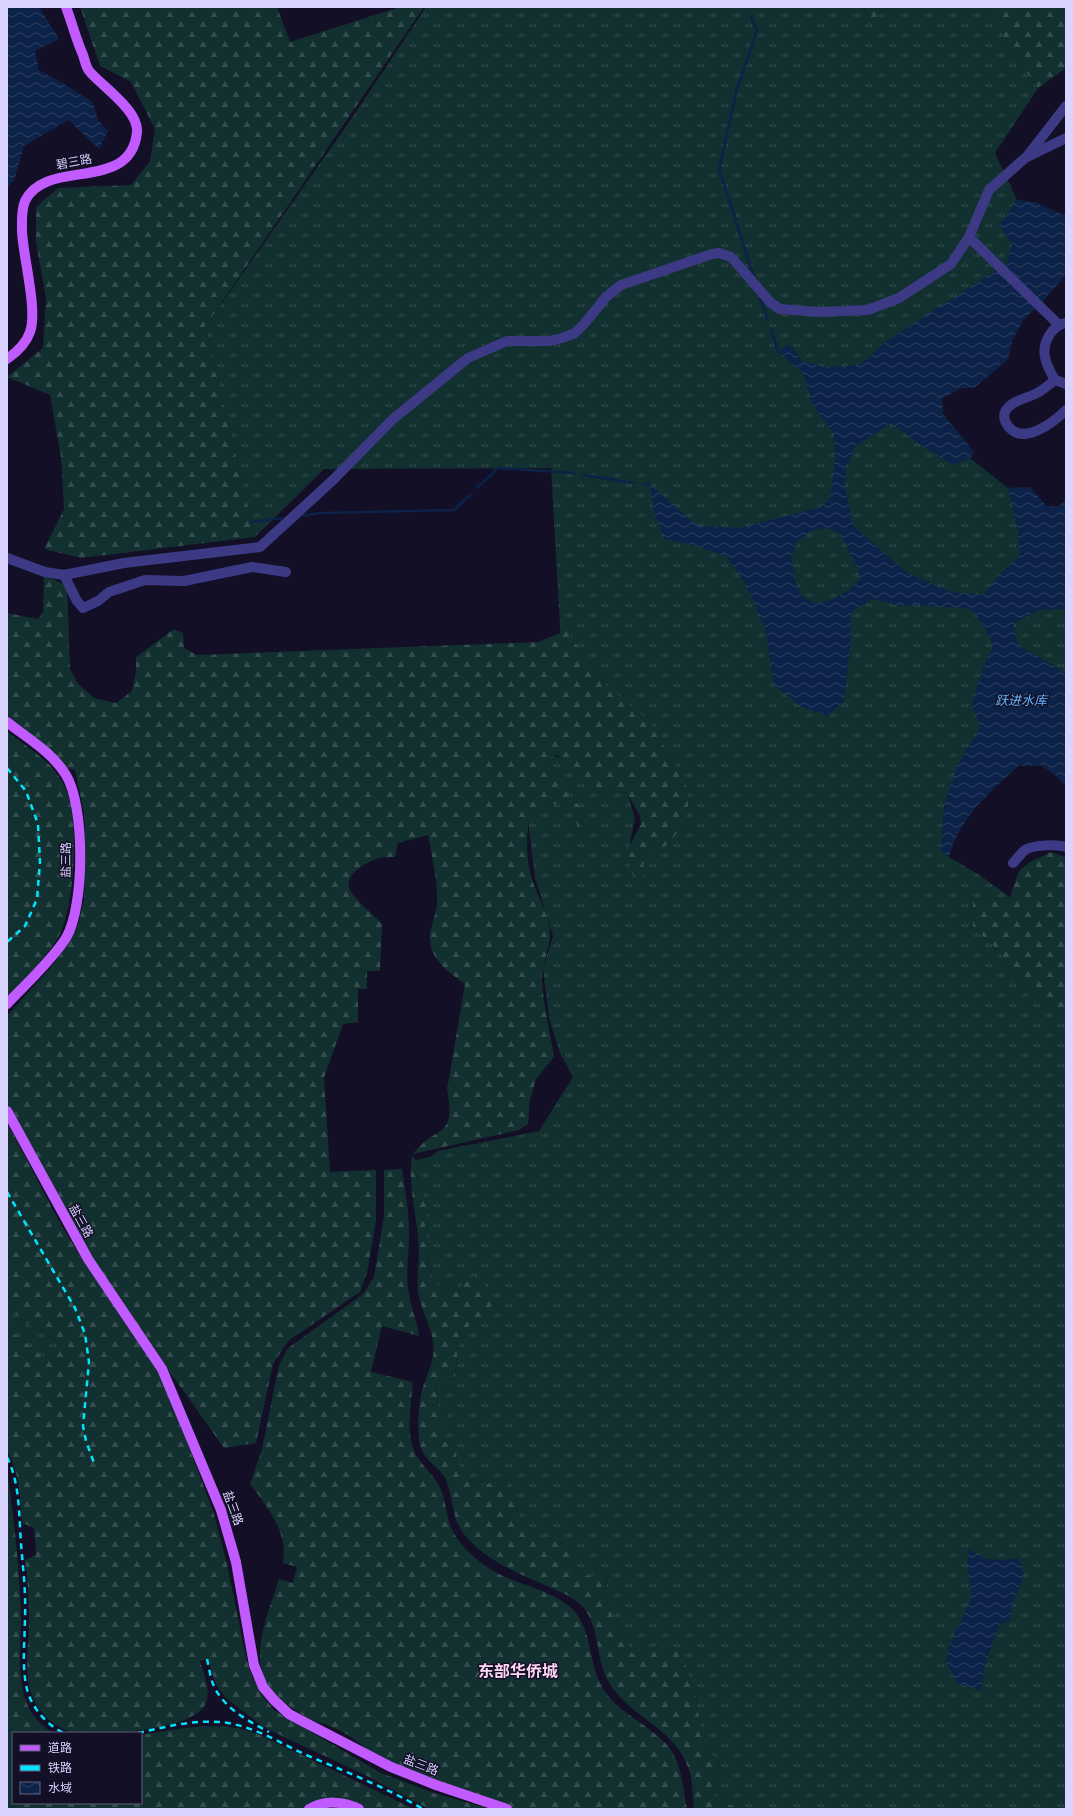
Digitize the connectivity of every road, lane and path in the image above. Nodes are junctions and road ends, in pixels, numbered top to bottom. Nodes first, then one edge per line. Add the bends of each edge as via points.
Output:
1 (66, 7) edge
2 (1066, 106) edge
3 (1066, 138) edge
4 (1025, 158) junction
5 (969, 237) junction
6 (1062, 324) edge
7 (7, 359) edge
8 (1054, 380) junction
9 (1066, 384) edge
10 (1066, 410) edge
11 (7, 558) edge
12 (286, 572) dead end
13 (64, 575) junction
14 (7, 722) edge
15 (1066, 847) edge
16 (1013, 863) dead end
17 (7, 1004) edge
18 (7, 1111) edge
19 (309, 1809) edge
20 (360, 1809) edge
21 (507, 1809) edge

1 - 7 main road, 碧三路 via 89,71 132,115 138,131 128,157 114,167 49,180 35,188 26,200 22,210 23,247 33,319 25,342
2 - 4 street
3 - 4 street
4 - 5 street via 989,190
5 - 6 street
5 - 13 street via 951,264 899,298 868,310 819,312 780,309 771,303 731,257 719,253 621,284 606,297 575,333 549,341 507,341 468,358 393,419 333,480 260,547 124,563
6 - 8 street via 1048,336 1044,356
8 - 9 street
8 - 10 street via 1039,393 1011,405 1005,412 1005,422 1012,432 1020,435 1029,434 1050,423
11 - 13 street via 45,572
12 - 13 street via 252,567 184,581 145,580 109,592 83,608
14 - 17 main road, 盐三路 via 50,756 65,773 75,794 80,822 78,902 71,926 60,947
15 - 16 street via 1027,849
18 - 21 main road, 盐三路 via 88,1259 167,1378 229,1532 254,1665 263,1687 289,1714 374,1759 436,1785
19 - 20 main road via 333,1802

